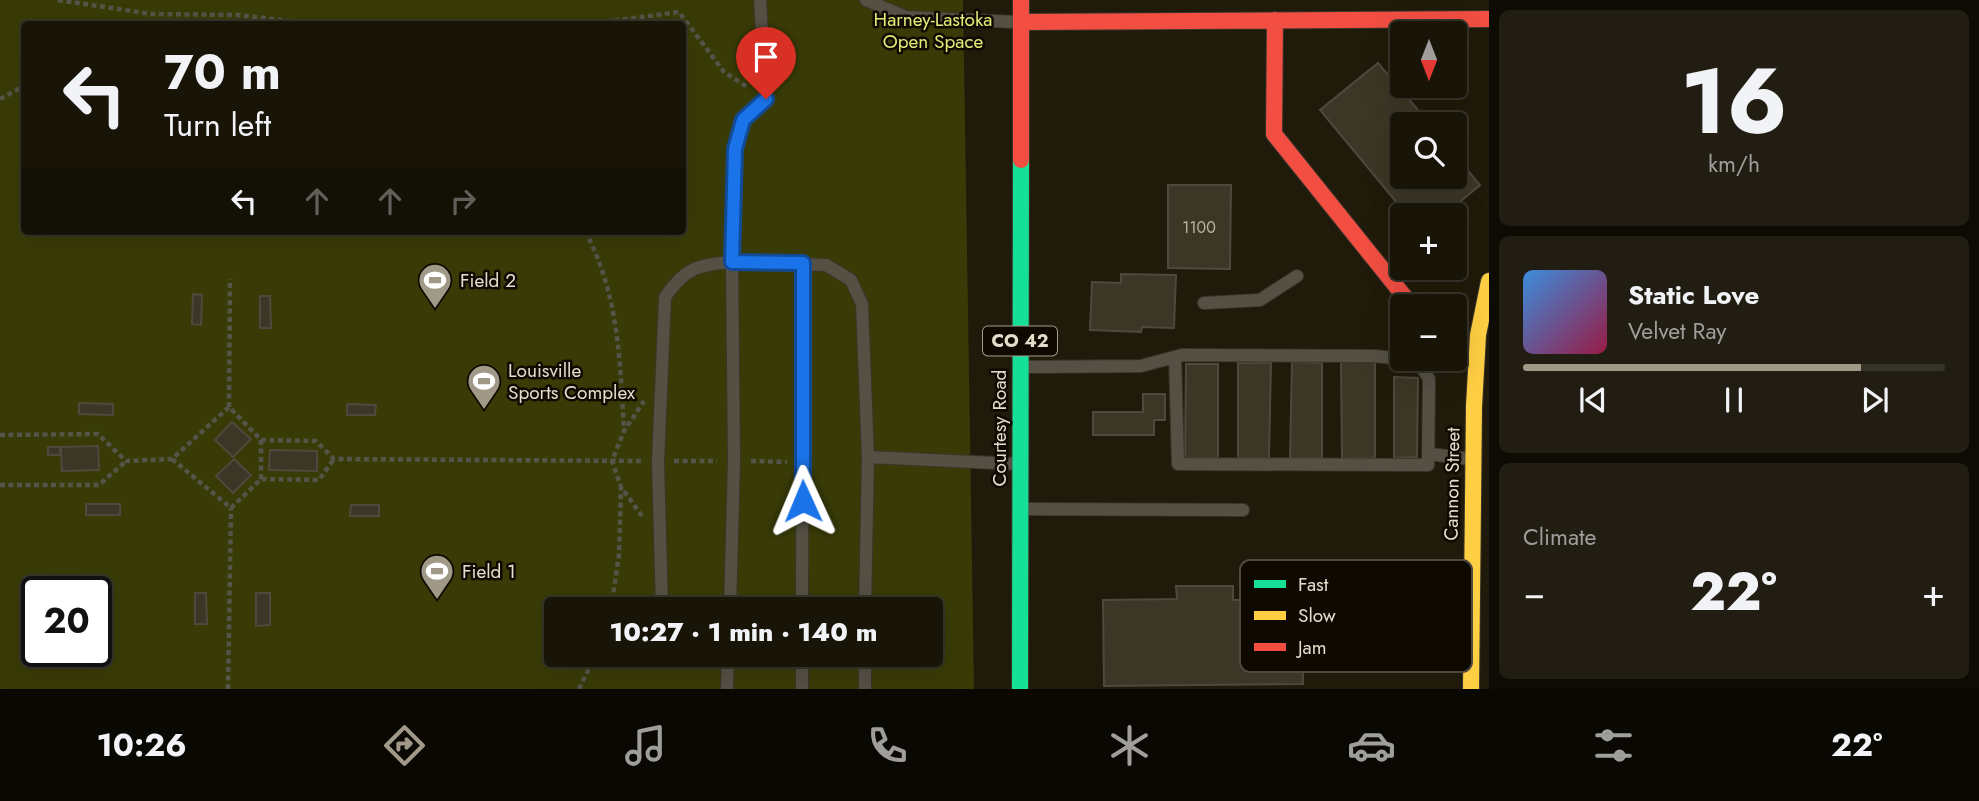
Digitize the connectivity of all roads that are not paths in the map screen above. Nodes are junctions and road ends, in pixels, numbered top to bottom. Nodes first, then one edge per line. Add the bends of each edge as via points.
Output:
1 (760, 0) edge
2 (866, 0) edge
3 (1021, 0) edge
4 (1275, 15) junction
5 (1489, 19) edge
6 (1021, 22) junction
7 (732, 262) junction
8 (803, 263) junction
9 (1297, 276) dead end
10 (1489, 281) edge
11 (1402, 294) edge
12 (1204, 303) dead end
13 (1175, 357) junction
14 (1020, 367) junction
15 (1430, 454) junction
16 (868, 457) junction
17 (1473, 459) junction
18 (1020, 464) junction
19 (1020, 509) junction
20 (1243, 509) dead end
21 (1472, 574) edge
22 (662, 597) edge
23 (730, 597) edge
24 (802, 597) edge
25 (865, 597) edge
26 (728, 667) edge
27 (802, 667) edge
28 (865, 667) edge
29 (727, 689) edge
30 (802, 689) edge
31 (865, 689) edge
32 (1020, 689) edge

1 - 7 lane via 766,99 743,120 735,149
2 - 6 lane via 906,17
3 - 6 street, Courtesy Road / CO 42
4 - 5 street
4 - 6 street
4 - 11 street via 1274,134
6 - 14 street, Courtesy Road / CO 42
7 - 8 lane
7 - 22 lane via 702,264 679,277 665,298 658,462
7 - 23 lane
8 - 16 lane via 826,265 850,280 862,304
8 - 24 lane
9 - 12 lane via 1260,300
10 - 17 street, Cannon Street via 1478,335
13 - 14 lane via 1141,366
13 - 15 lane via 1406,359 1423,369 1429,379
13 - 15 lane via 1178,464 1429,465
14 - 18 street, Courtesy Road / CO 42
15 - 17 lane
16 - 18 lane
16 - 25 lane
17 - 21 street, Cannon Street
18 - 19 street, Courtesy Road / CO 42
19 - 20 lane
19 - 32 street, Courtesy Road / CO 42
26 - 29 lane
27 - 30 lane
28 - 31 lane

